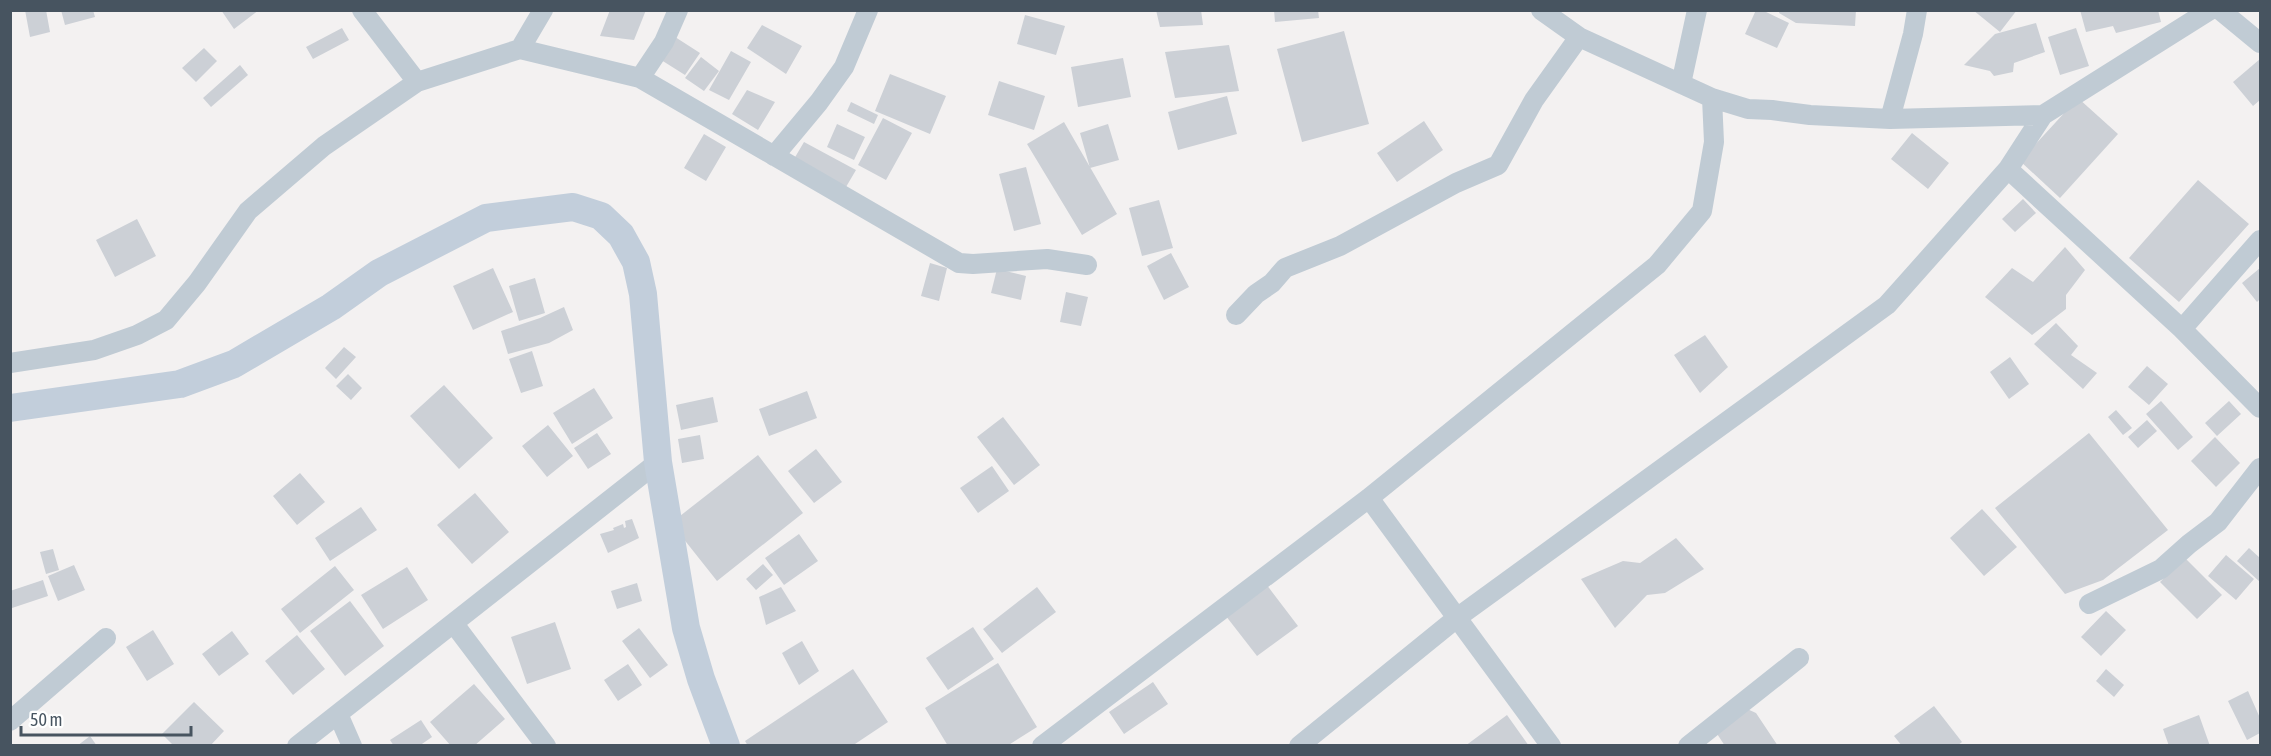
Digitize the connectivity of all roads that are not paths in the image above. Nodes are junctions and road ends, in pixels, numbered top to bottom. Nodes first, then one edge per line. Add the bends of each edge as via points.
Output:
1 (362, 10) edge
2 (543, 10) edge
3 (678, 10) edge
4 (868, 10) edge
5 (1541, 10) edge
6 (1697, 10) edge
7 (1917, 10) edge
8 (2210, 10) edge
9 (2220, 10) edge
10 (1579, 37) junction
11 (2260, 43) edge
12 (520, 49) junction
13 (640, 78) junction
14 (417, 82) junction
15 (1681, 84) junction
16 (1712, 98) junction
17 (2043, 115) junction
18 (1890, 118) junction
19 (774, 156) junction
20 (2008, 169) junction
21 (2260, 240) edge
22 (1087, 265) dead end
23 (1236, 315) dead end
24 (2182, 329) junction
25 (10, 363) edge
26 (10, 408) edge
27 (2260, 408) edge
28 (658, 462) junction
29 (2260, 468) edge
30 (1369, 498) junction
31 (2089, 604) dead end
32 (1458, 617) junction
33 (454, 624) junction
34 (106, 638) dead end
35 (1799, 658) dead end
36 (338, 714) junction
37 (10, 721) edge
38 (297, 746) edge
39 (352, 746) edge
40 (546, 746) edge
41 (726, 746) edge
42 (1042, 746) edge
43 (1299, 746) edge
44 (1551, 746) edge
45 (1688, 746) edge

1 - 14 street
2 - 12 street
3 - 13 street via 664,42
4 - 19 street via 844,67
5 - 10 street
6 - 15 street
7 - 18 street
8 - 17 street
9 - 11 street
10 - 15 street
10 - 23 street via 1534,100 1498,165 1456,183 1340,246 1285,268
12 - 13 street
12 - 14 street
13 - 19 street
14 - 25 street via 324,146 248,211 166,320 94,350
15 - 16 street
16 - 18 street via 1748,109
16 - 30 street via 1714,142 1702,211 1657,266
17 - 18 street
17 - 20 street
19 - 22 street via 958,263 1047,259
20 - 24 street
20 - 32 street via 1887,305
21 - 24 street
24 - 27 street
26 - 28 main road via 180,384 234,364 331,307 379,273 486,218 573,207 601,216 621,235 636,262 643,294
28 - 33 street
28 - 41 main road via 686,628
29 - 31 street via 2218,522 2161,569
30 - 32 street
30 - 42 street
32 - 43 street
32 - 44 street
33 - 36 street
33 - 40 street
34 - 37 street
35 - 45 street
36 - 38 street
36 - 39 street

